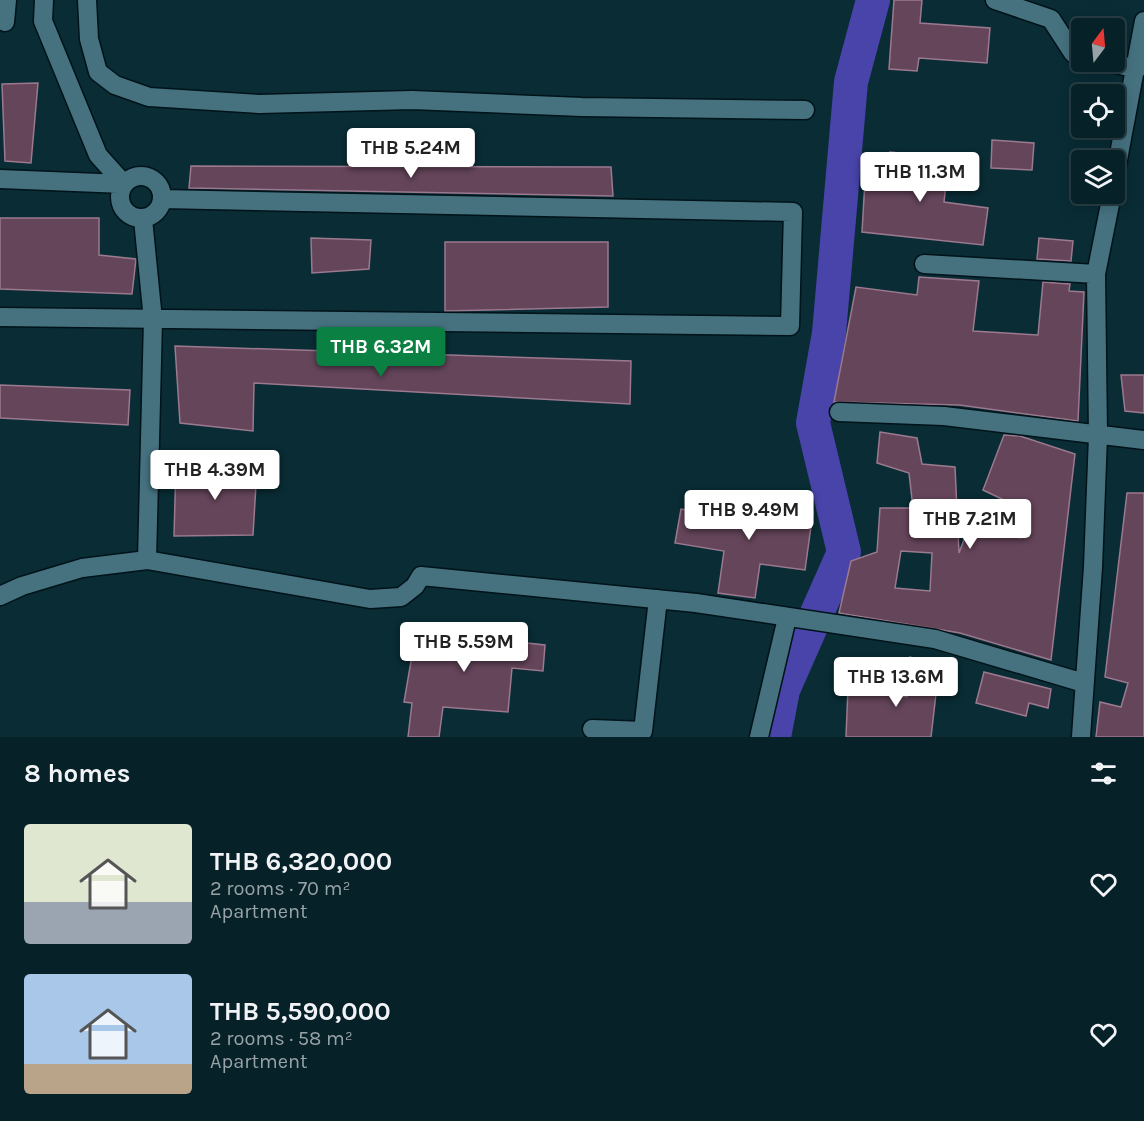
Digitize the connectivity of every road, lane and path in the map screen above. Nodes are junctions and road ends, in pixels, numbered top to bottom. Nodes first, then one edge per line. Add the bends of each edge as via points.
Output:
1 (7, 0) edge
2 (44, 0) edge
3 (87, 0) edge
4 (995, 0) edge
5 (1144, 21) edge
6 (5, 22) dead end
7 (1071, 50) edge
8 (1125, 66) edge
9 (1137, 69) junction
10 (805, 110) dead end
11 (1120, 150) edge
12 (0, 178) edge
13 (124, 184) junction
14 (162, 199) junction
15 (1110, 204) edge
16 (143, 219) junction
17 (924, 264) dead end
18 (1096, 274) junction
19 (0, 316) edge
20 (153, 320) junction
21 (839, 412) dead end
22 (1098, 436) junction
23 (1144, 440) edge
24 (147, 560) junction
25 (0, 596) edge
26 (658, 600) junction
27 (791, 619) junction
28 (1084, 683) junction
29 (591, 729) dead end
30 (759, 737) edge
31 (1081, 737) edge

1 - 6 street
2 - 13 street via 43,21 98,155
3 - 10 street via 89,39 98,72 115,85 149,97 259,104 412,100
4 - 7 street via 1051,19
5 - 9 street
8 - 9 street
9 - 11 street
12 - 13 street
13 - 14 street via 136,177 149,178 159,187
13 - 16 street via 119,197 124,210
14 - 16 street via 156,212
14 - 20 street via 793,212 790,326
15 - 18 street
16 - 20 street
17 - 18 street
18 - 22 street
19 - 20 street
20 - 24 street
21 - 22 street via 944,416
22 - 23 street
22 - 28 street
24 - 25 street via 82,568
24 - 26 street via 370,599 401,597 421,576
26 - 27 street
26 - 29 street via 643,731
27 - 28 street via 935,639
27 - 30 street
28 - 31 street

